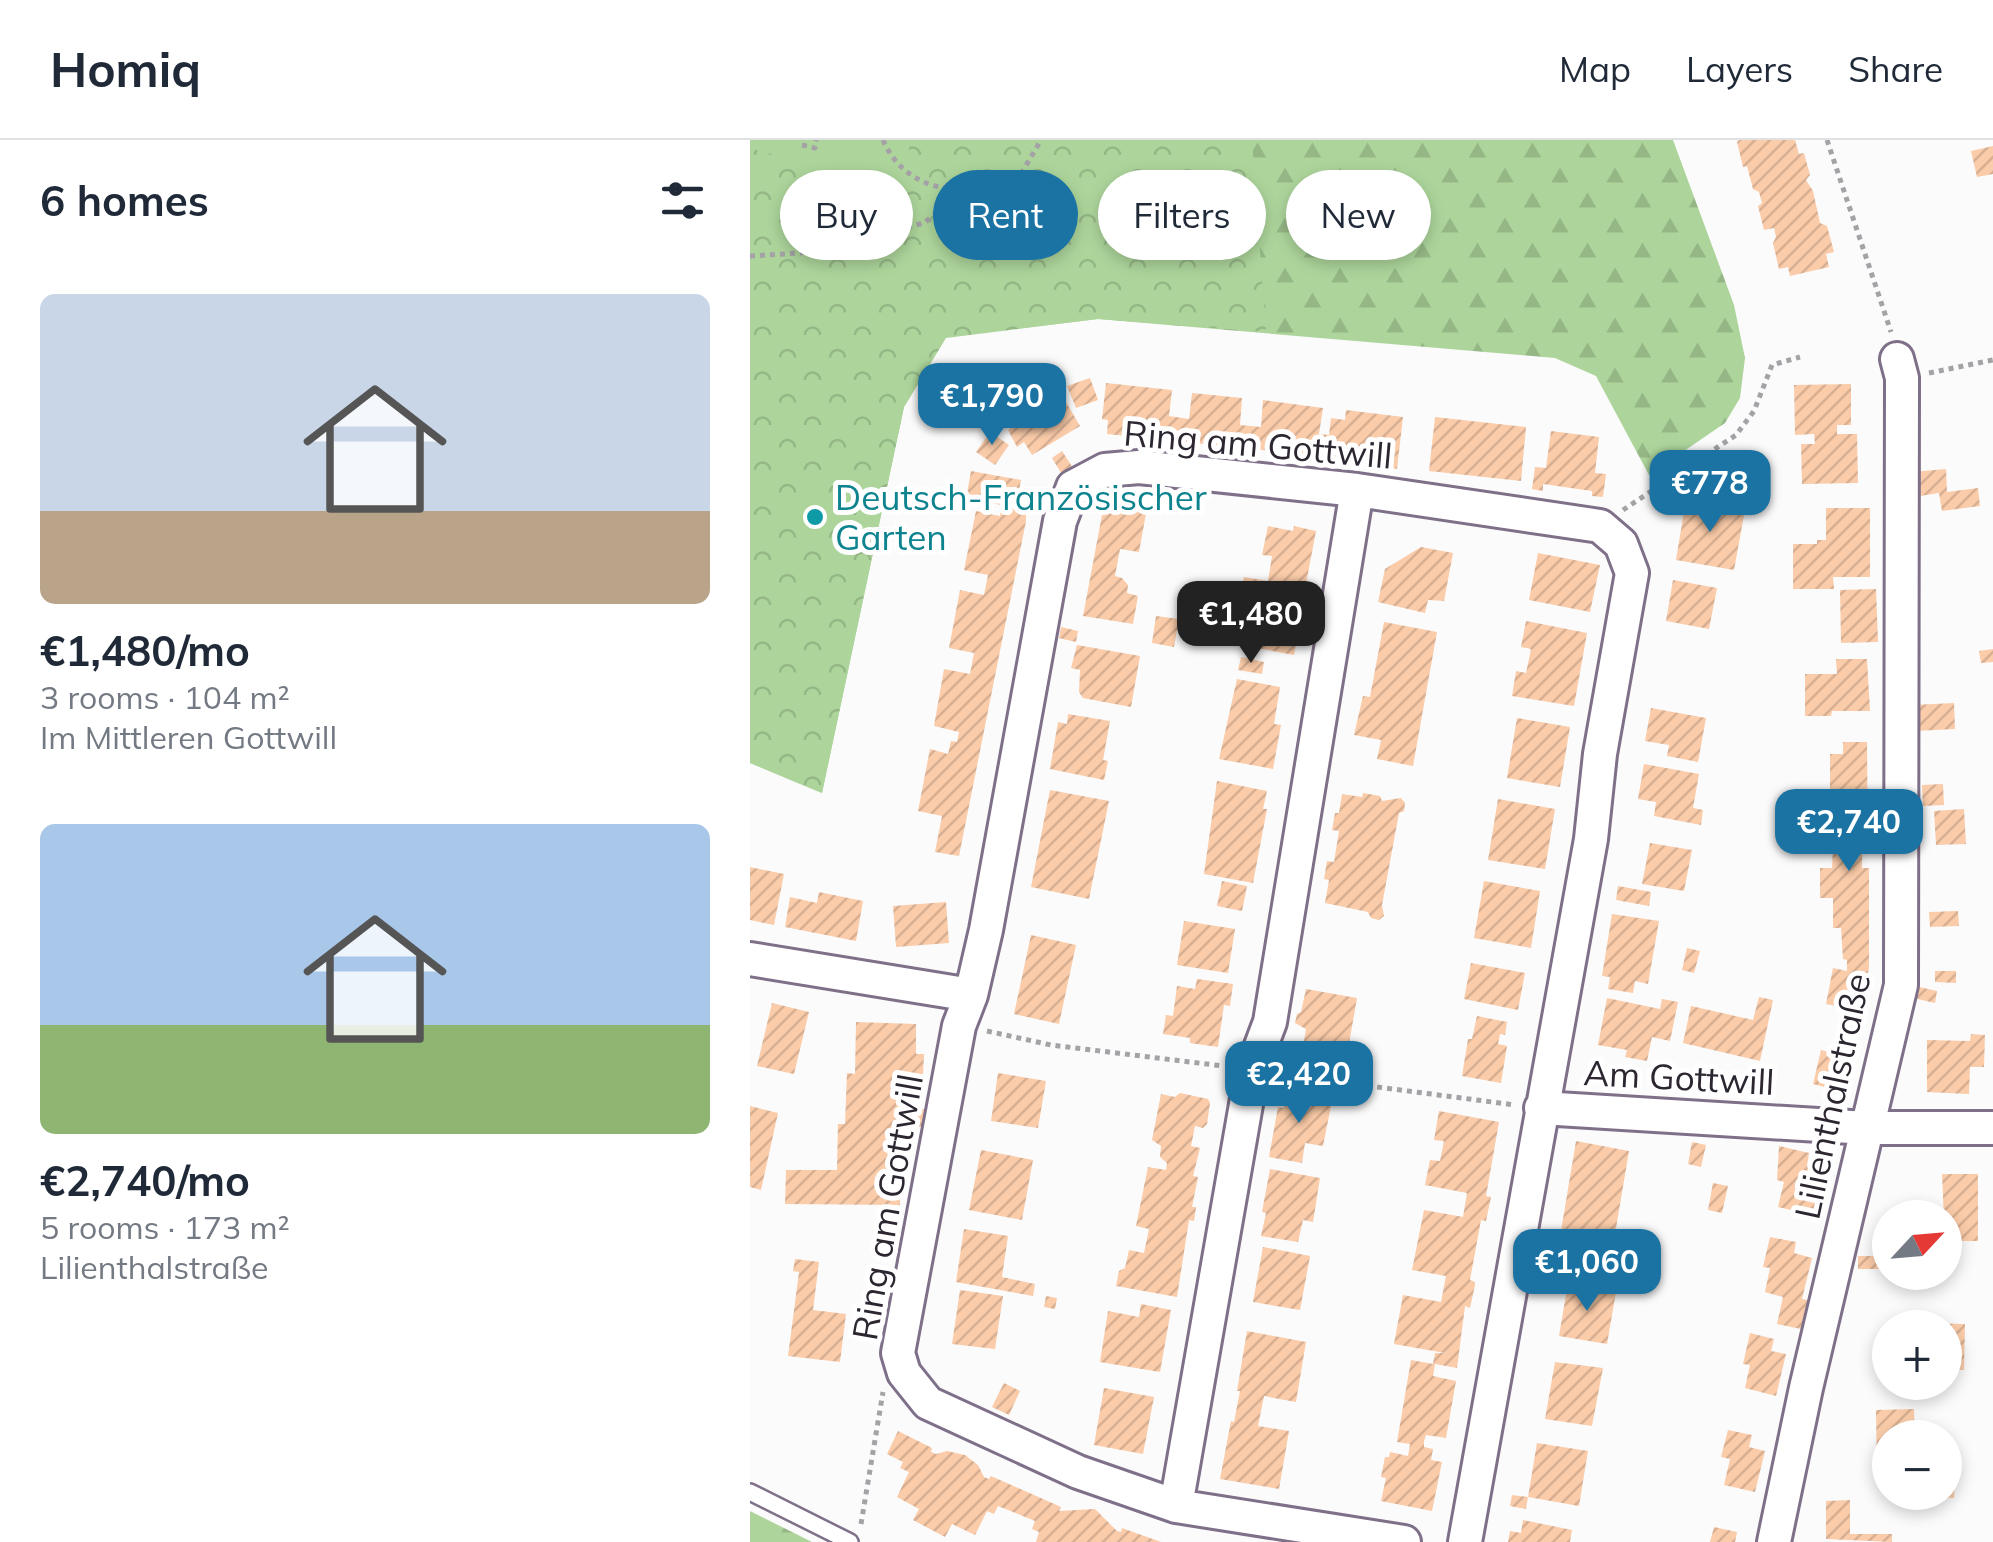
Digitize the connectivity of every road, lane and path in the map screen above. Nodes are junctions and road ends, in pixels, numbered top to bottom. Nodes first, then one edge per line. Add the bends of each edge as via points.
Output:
1 (816, 140) edge
2 (883, 140) edge
3 (1041, 140) edge
4 (1827, 140) edge
5 (802, 146) dead end
6 (1023, 170) edge
7 (933, 183) edge
8 (933, 215) edge
9 (750, 256) edge
10 (1800, 356) dead end
11 (1993, 360) edge
12 (1899, 369) junction
13 (1357, 490) junction
14 (1600, 526) junction
15 (750, 958) edge
16 (971, 995) junction
17 (1541, 1108) junction
18 (1868, 1128) junction
19 (1993, 1128) edge
20 (883, 1392) dead end
21 (750, 1492) edge
22 (1176, 1506) junction
23 (854, 1542) edge
24 (1404, 1542) edge
25 (1465, 1542) edge
26 (1774, 1542) edge

1 - 5 path via 815,148
2 - 7 path via 906,174
3 - 6 path
4 - 12 path
8 - 9 path via 800,253
10 - 14 path via 1772,365 1754,411 1736,435
11 - 12 path
12 - 18 street, Lilienthalstraße via 1900,985
13 - 14 street, Ring am Gottwill
13 - 16 street, Ring am Gottwill via 1139,467 1105,470 1072,487 1060,521
13 - 22 street via 1270,1022 1252,1070
14 - 17 street via 1622,544 1632,574
15 - 16 street
16 - 22 street, Ring am Gottwill via 959,1026 898,1353 904,1373 928,1402 1078,1472
17 - 18 street, Am Gottwill
17 - 25 street
18 - 19 street, Am Gottwill
18 - 26 street, Lilienthalstraße
20 - 23 path
21 - 23 lane
22 - 24 street, Ring am Gottwill

